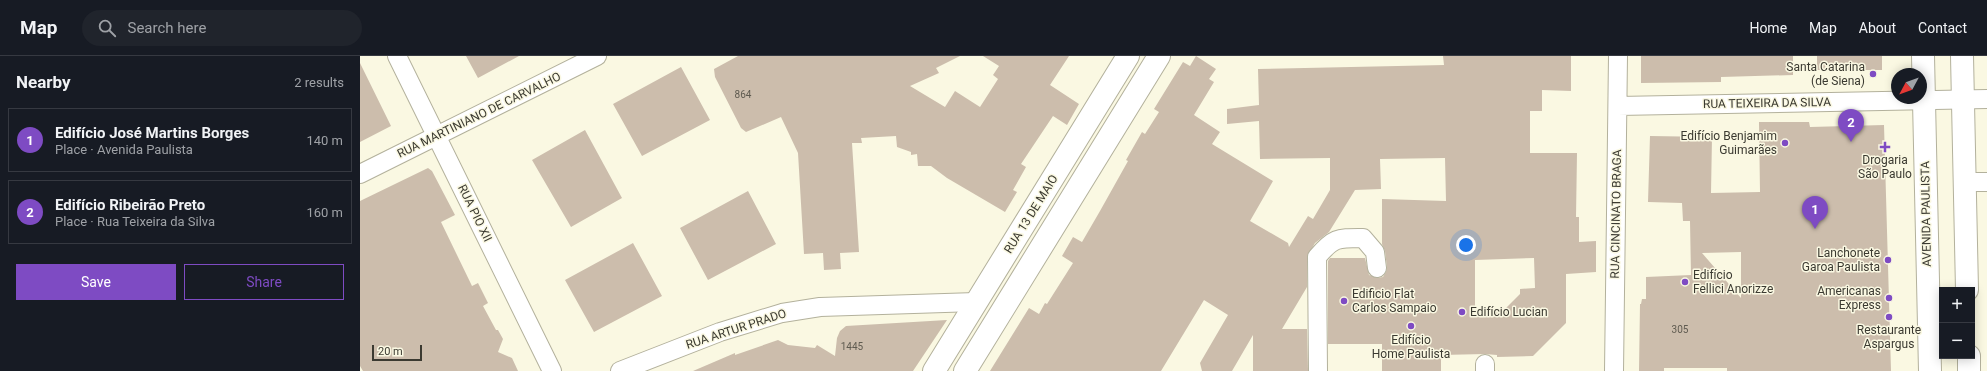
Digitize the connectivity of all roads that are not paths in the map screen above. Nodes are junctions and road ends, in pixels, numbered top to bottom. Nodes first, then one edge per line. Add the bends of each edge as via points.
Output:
1 (397, 56) edge
2 (597, 56) edge
3 (1128, 56) edge
4 (1160, 56) edge
5 (1618, 56) edge
6 (1923, 56) edge
7 (1962, 56) edge
8 (1923, 68) edge
9 (1963, 100) junction
10 (1987, 100) edge
11 (1891, 101) edge
12 (1927, 102) edge
13 (1924, 104) edge
14 (1618, 106) junction
15 (437, 136) junction
16 (360, 174) edge
17 (1965, 182) junction
18 (1987, 182) edge
19 (1377, 268) dead end
20 (1967, 287) edge
21 (976, 302) junction
22 (1969, 359) edge
23 (552, 371) edge
24 (620, 371) edge
25 (934, 371) edge
26 (965, 371) edge
27 (1318, 371) edge
28 (1614, 371) edge
29 (1930, 371) edge
30 (1969, 371) edge

1 - 15 street, RUA PIO XII
2 - 15 street, RUA MARTINIANO DE CARVALHO
3 - 21 main road, RUA 13 DE MAIO
4 - 26 main road
5 - 14 street, RUA CINCINATO BRAGA
6 - 8 main road, AVENIDA PAULISTA
7 - 9 main road
9 - 10 street, RUA TEIXEIRA DA SILVA
9 - 12 street, RUA TEIXEIRA DA SILVA
9 - 17 main road
11 - 14 street, RUA TEIXEIRA DA SILVA
13 - 29 main road, AVENIDA PAULISTA
14 - 28 street, RUA CINCINATO BRAGA
15 - 16 street, RUA MARTINIANO DE CARVALHO
15 - 23 street, RUA PIO XII
17 - 18 street
17 - 20 main road
19 - 27 street via 1375,252 1363,238 1337,239 1328,244 1318,257
21 - 24 street, RUA ARTUR PRADO via 820,307 782,313 720,332
21 - 25 main road, RUA 13 DE MAIO
22 - 30 main road

